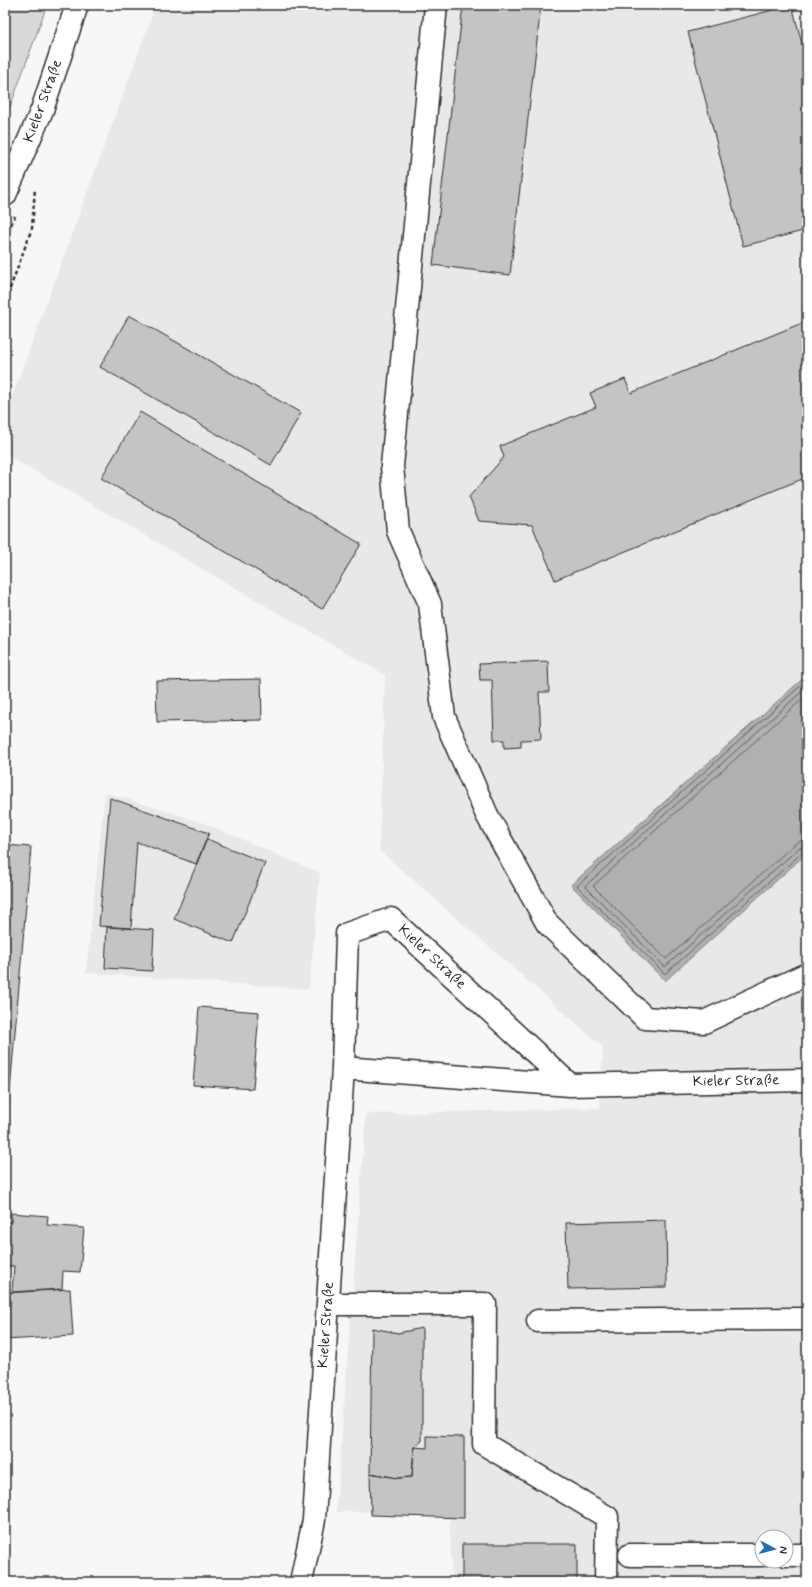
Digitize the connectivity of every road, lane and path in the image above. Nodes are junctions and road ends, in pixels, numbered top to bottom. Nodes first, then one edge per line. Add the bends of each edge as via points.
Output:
1 (8, 5) edge
2 (77, 5) edge
3 (436, 5) edge
4 (5, 16) edge
5 (35, 185) dead end
6 (5, 195) edge
7 (5, 302) edge
8 (807, 974) edge
9 (343, 1068) junction
10 (807, 1080) edge
11 (570, 1085) junction
12 (328, 1304) junction
13 (807, 1319) edge
14 (538, 1321) dead end
15 (630, 1555) dead end
16 (754, 1555) edge
17 (794, 1555) edge
18 (807, 1555) edge
19 (301, 1582) edge
20 (606, 1582) edge

1 - 4 path
2 - 6 street, Kieler Straße via 42,110
3 - 8 street via 392,466 398,531 430,604 444,717 487,815 547,923 645,1018 704,1022
5 - 7 path via 32,228
9 - 11 street, Kieler Straße
9 - 11 street, Kieler Straße via 347,934 391,919
9 - 12 street, Kieler Straße
10 - 11 street, Kieler Straße
12 - 19 street, Kieler Straße via 314,1520
12 - 20 street via 485,1304 484,1444 606,1517
13 - 14 street
15 - 16 street
17 - 18 street

